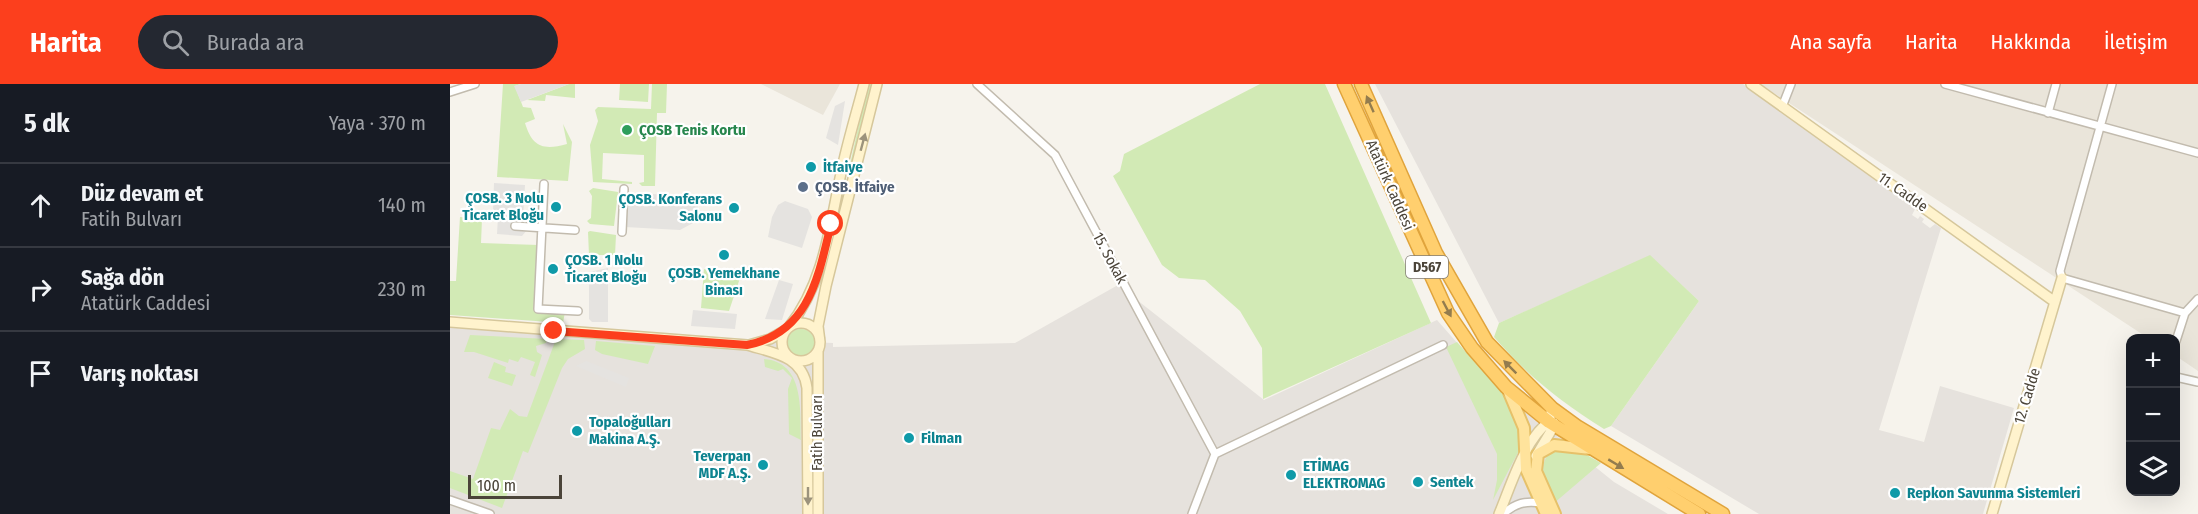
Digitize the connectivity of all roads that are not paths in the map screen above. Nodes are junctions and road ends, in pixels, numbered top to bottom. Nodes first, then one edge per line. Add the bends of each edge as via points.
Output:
1 (475, 84) edge
2 (864, 84) edge
3 (877, 84) edge
4 (977, 84) edge
5 (1344, 84) edge
6 (1361, 84) edge
7 (1751, 84) edge
8 (1791, 84) edge
9 (1945, 84) edge
10 (2056, 84) edge
11 (2112, 84) edge
12 (450, 92) edge
13 (1782, 107) junction
14 (2048, 112) junction
15 (2099, 127) junction
16 (2198, 153) edge
17 (544, 184) dead end
18 (624, 189) dead end
19 (515, 226) dead end
20 (542, 228) junction
21 (575, 230) dead end
22 (622, 232) dead end
23 (2062, 278) junction
24 (2198, 299) edge
25 (2055, 302) junction
26 (578, 311) dead end
27 (2185, 313) junction
28 (450, 322) edge
29 (787, 329) junction
30 (2178, 334) edge
31 (747, 345) junction
32 (1443, 345) dead end
33 (819, 347) junction
34 (791, 360) junction
35 (2180, 378) edge
36 (2198, 382) edge
37 (1506, 387) junction
38 (1552, 408) junction
39 (1549, 422) junction
40 (1578, 427) junction
41 (1592, 449) junction
42 (1526, 452) junction
43 (1215, 454) junction
44 (1538, 454) junction
45 (1531, 470) junction
46 (1515, 475) junction
47 (450, 500) edge
48 (1543, 509) edge
49 (490, 514) edge
50 (808, 514) edge
51 (818, 514) edge
52 (1192, 514) edge
53 (1501, 514) edge
54 (1555, 514) edge
55 (1699, 514) edge
56 (1723, 514) edge
57 (1992, 514) edge

1 - 12 street
2 - 29 street via 820,271 807,300
33 -> 3 street, Fatih Bulvarı via 818,326 826,286
4 - 43 street, 15. Sokak via 1055,155
5 -> 37 highway, Atatürk Caddesi / D567 via 1448,313
38 -> 6 highway, D567 via 1486,342 1470,315 1436,253
7 - 13 street, 11. Cadde
8 - 13 street
9 - 14 street
10 - 14 street
11 - 15 street
13 - 25 street, 11. Cadde
14 - 15 street
15 - 16 street
15 - 23 street via 2060,271
17 - 20 street
18 - 22 street
19 - 20 street
20 - 21 street
20 - 26 street via 538,309
23 - 25 street, 12. Cadde
23 - 27 street
24 - 27 street
25 - 57 street, 12. Cadde
27 - 30 street
28 - 31 street
29 - 31 street
29 - 33 street via 801,323 810,326 816,330
29 - 34 street via 781,345
31 - 34 street
32 - 43 street
33 - 34 street via 807,361
33 - 51 street, Fatih Bulvarı
34 -> 50 street via 803,371 807,388
35 - 36 street
37 - 39 highway, Atatürk Caddesi / D567
37 - 42 main road via 1524,428
38 - 39 street
38 - 40 highway, D567
39 - 40 street
39 - 41 highway, D567
39 - 42 street via 1540,428
39 - 44 street via 1551,432
40 - 56 highway, D567
41 - 44 main road via 1554,445
41 -> 55 highway, D567
42 - 45 main road
42 - 46 street
43 - 52 street
44 - 45 main road
45 - 46 street
45 - 48 main road
45 - 54 main road
46 - 53 street
47 - 49 street
48 - 53 street via 1522,502

